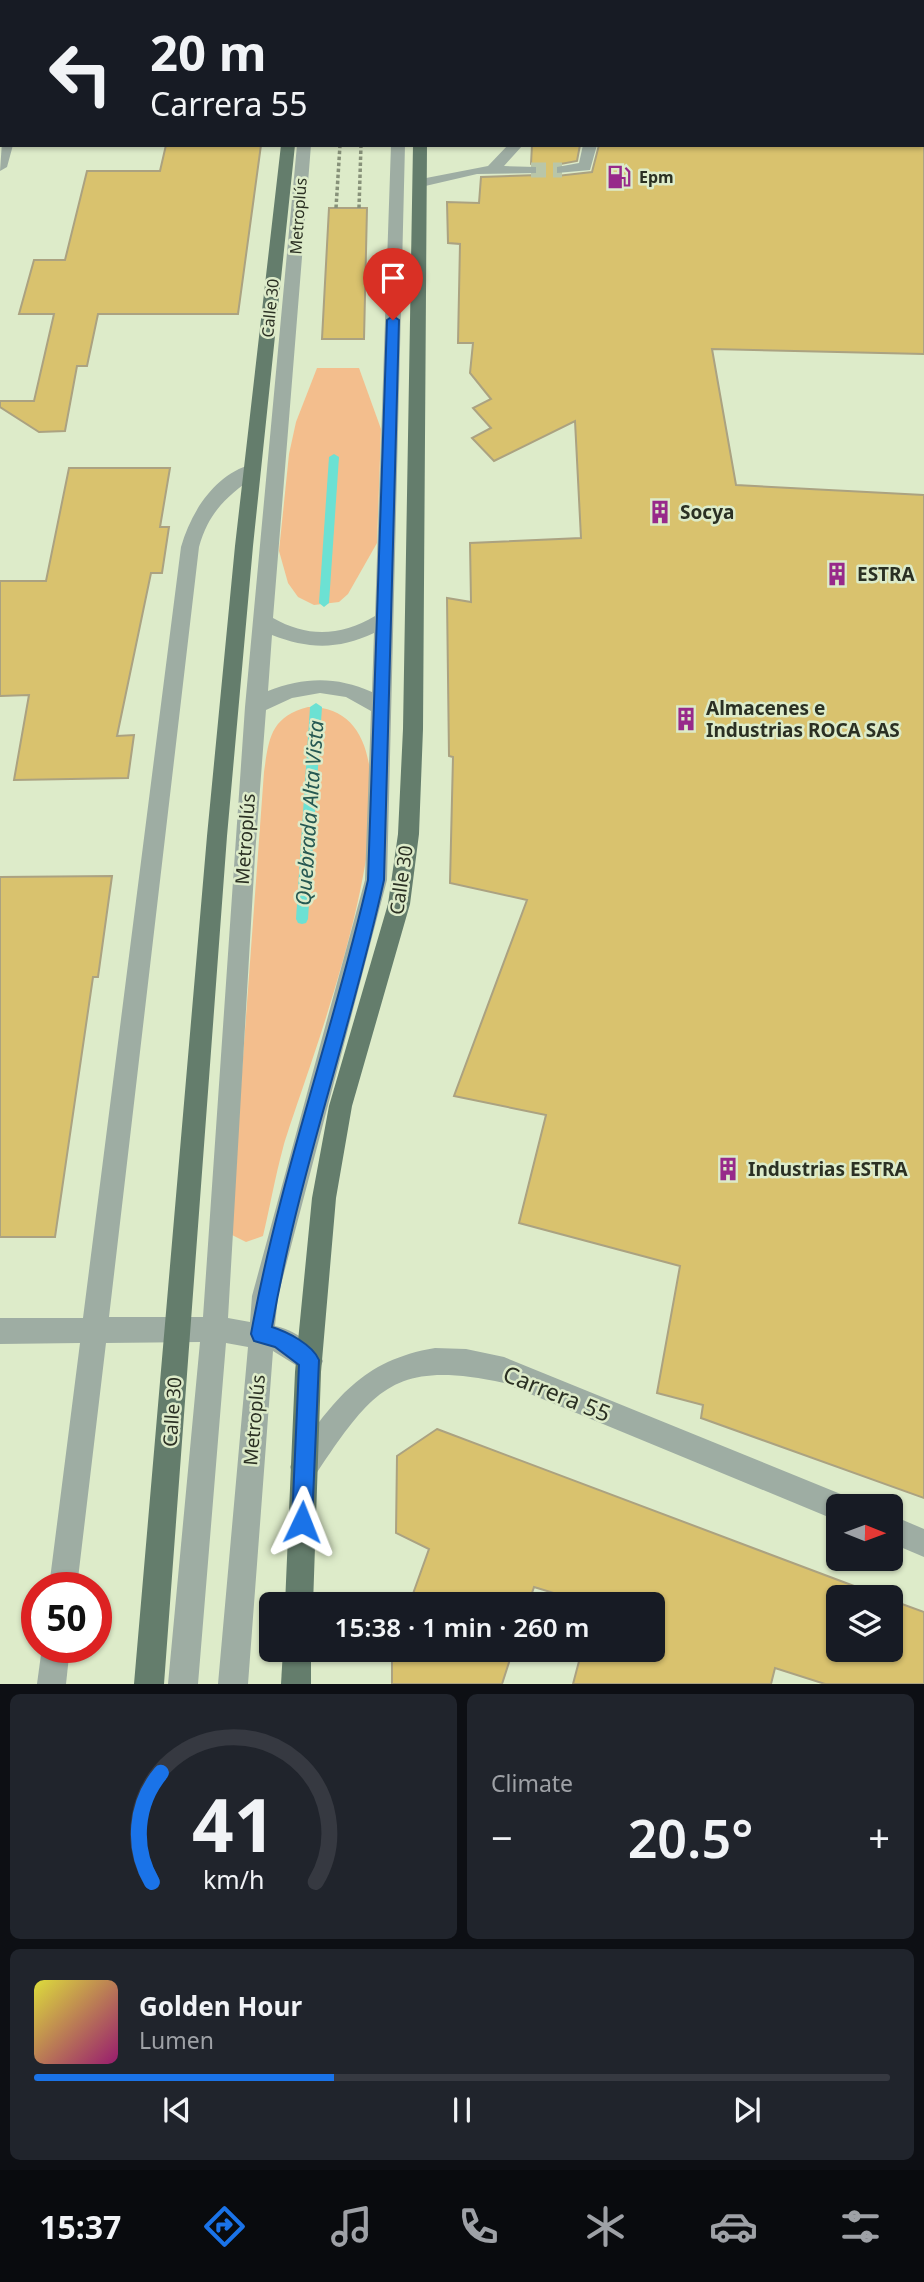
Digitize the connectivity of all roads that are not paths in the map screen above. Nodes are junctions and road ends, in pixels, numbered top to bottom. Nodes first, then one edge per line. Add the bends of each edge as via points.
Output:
1 (5, 147) edge
2 (288, 147) edge
3 (304, 147) edge
4 (398, 147) edge
5 (421, 147) edge
6 (514, 147) edge
7 (590, 147) edge
8 (0, 167) edge
9 (493, 169) junction
10 (531, 170) tunnel mouth
11 (562, 170) tunnel mouth
12 (421, 183) junction
13 (252, 470) junction
14 (386, 618) junction
15 (263, 621) junction
16 (255, 707) junction
17 (383, 709) junction
18 (178, 1329) junction
19 (215, 1329) junction
20 (95, 1330) junction
21 (0, 1331) edge
22 (261, 1334) junction
23 (310, 1360) junction
24 (304, 1467) junction
25 (826, 1502) edge
26 (903, 1534) edge
27 (924, 1543) edge
28 (65, 1572) edge
29 (299, 1592) edge
30 (297, 1662) edge
31 (54, 1663) edge
32 (51, 1684) edge
33 (149, 1684) edge
34 (183, 1684) edge
35 (233, 1684) edge
36 (296, 1684) edge

1 - 8 street
2 - 13 main road, Calle 30
3 - 15 street, Metroplús
4 - 14 street, Metroplús
5 - 12 main road, Calle 30
6 - 9 street
7 - 11 street via 585,167
9 - 10 street
9 - 12 street
12 - 23 main road, Calle 30 via 405,865 393,936 334,1136 316,1266
13 - 18 main road, Calle 30
13 - 20 street via 212,497 201,511 190,547
14 - 15 street via 356,635 324,641 292,637
14 - 17 street, Metroplús
15 - 16 street, Metroplús
16 - 17 street via 288,690 331,685 353,690
16 - 19 street, Metroplús
17 - 22 street, Metroplús via 379,845 370,910 312,1112 265,1296
18 - 19 street
18 - 20 street
18 - 33 main road, Calle 30
19 - 22 street
19 - 34 street, Metroplús
20 - 21 street
20 - 28 street
22 - 23 street via 280,1339
22 - 35 street, Metroplús
23 - 24 main road, Calle 30
24 - 25 street, Carrera 55 via 356,1395 400,1367 447,1360 504,1370
24 - 29 main road, Calle 30
26 - 27 street
30 - 36 main road
31 - 32 street

